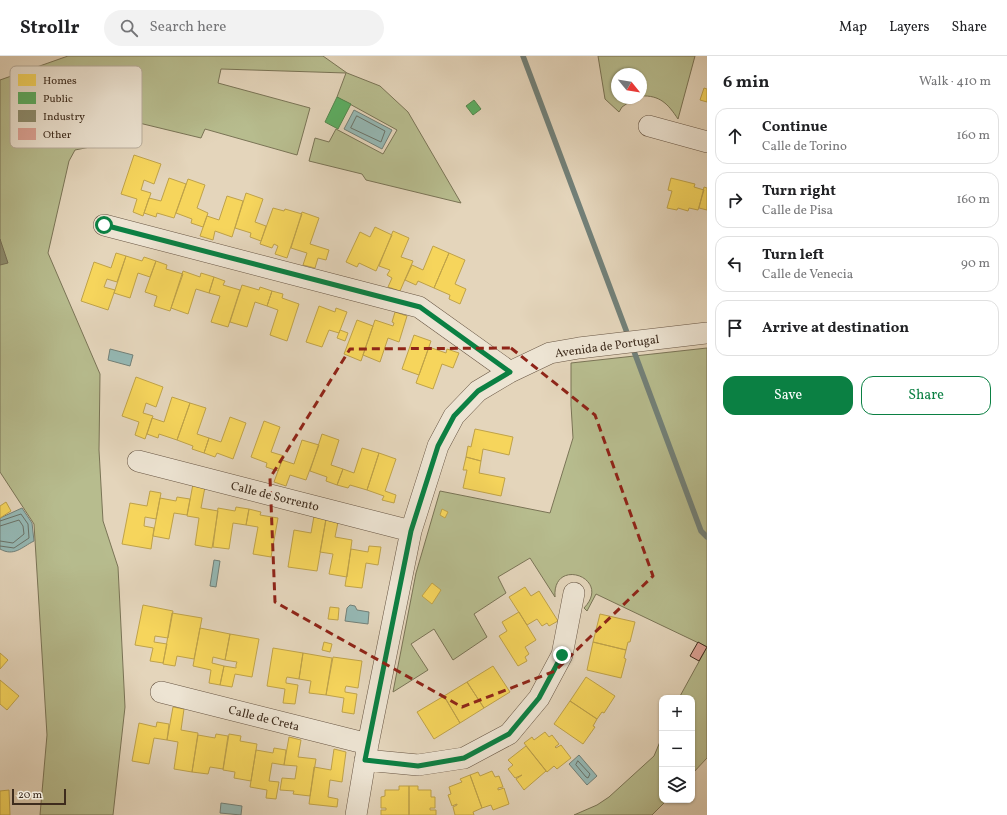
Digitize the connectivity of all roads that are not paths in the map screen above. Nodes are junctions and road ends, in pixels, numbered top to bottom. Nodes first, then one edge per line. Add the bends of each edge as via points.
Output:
1 (649, 126) dead end
2 (707, 142) edge
3 (104, 225) dead end
4 (707, 333) edge
5 (510, 372) junction
6 (138, 461) dead end
7 (411, 531) junction
8 (574, 593) dead end
9 (161, 692) dead end
10 (367, 752) junction
11 (356, 815) edge

1 - 2 street
3 - 5 street via 420,307
4 - 5 street, Avenida de Portugal via 550,353
5 - 7 street, Avenida de Portugal via 478,391 454,416 438,446
6 - 7 street, Calle de Sorrento
7 - 10 street, Avenida de Portugal
8 - 10 street, Calle de Creta via 562,655 539,698 509,734 464,758 418,766
9 - 10 street, Calle de Creta
10 - 11 street, Avenida de Portugal

